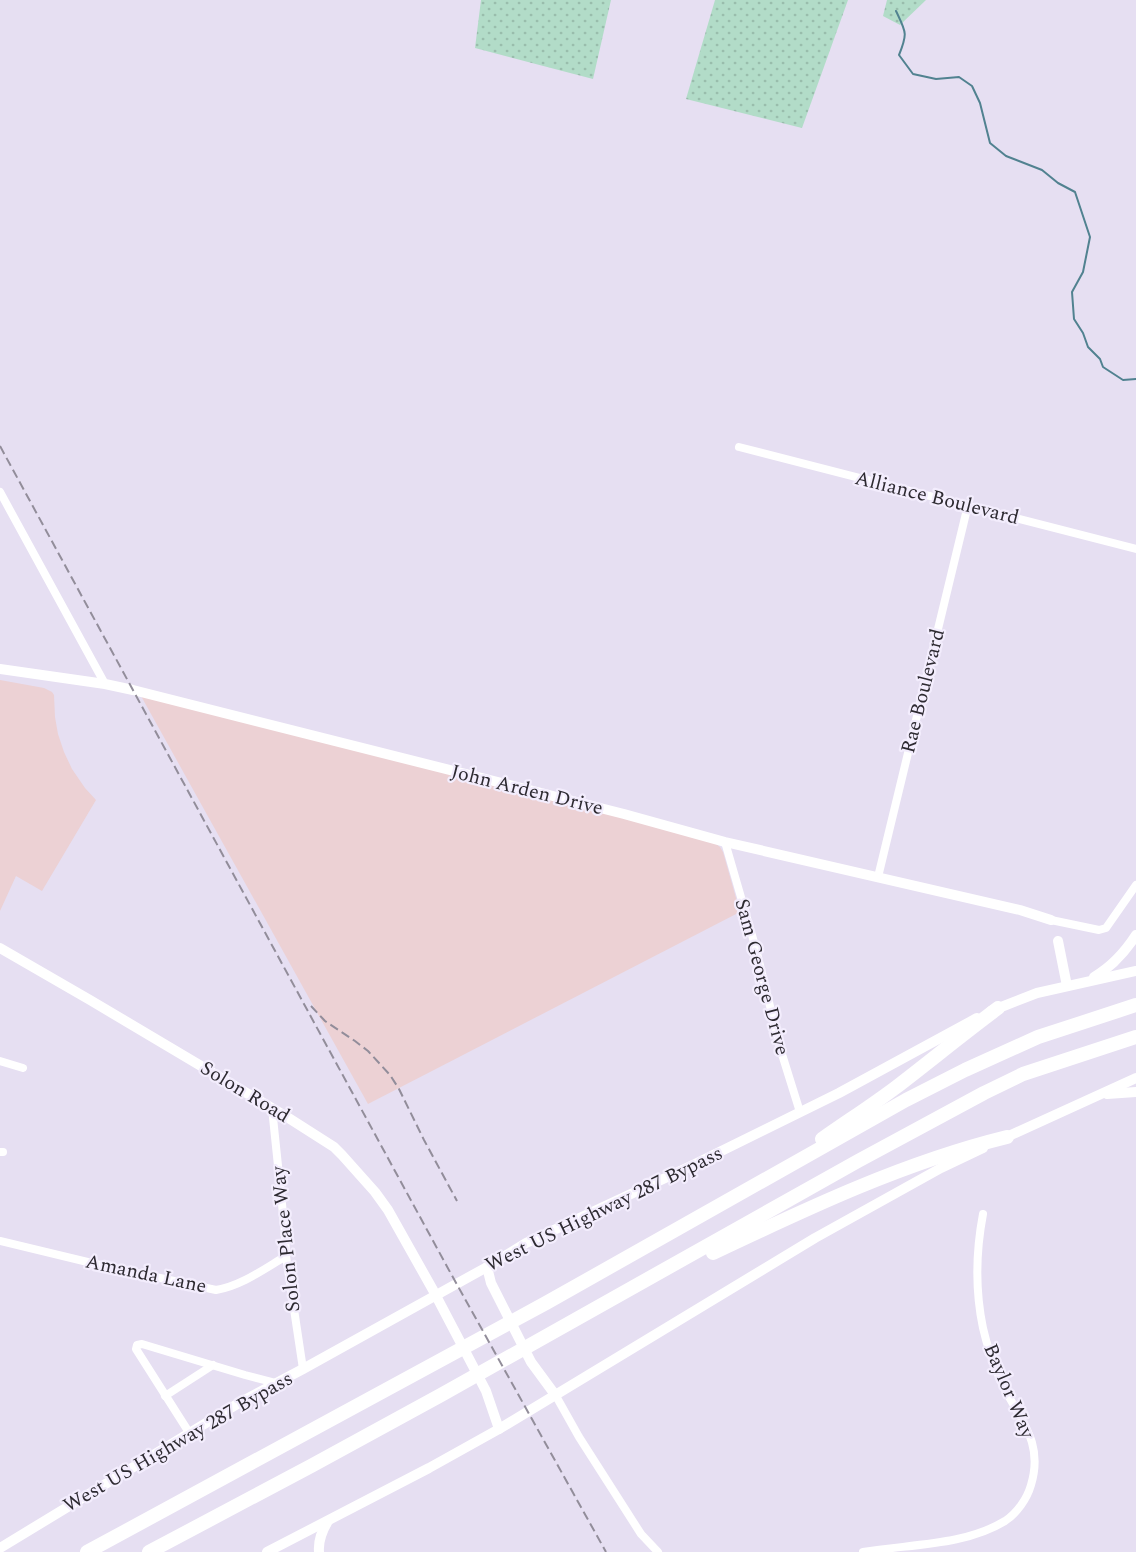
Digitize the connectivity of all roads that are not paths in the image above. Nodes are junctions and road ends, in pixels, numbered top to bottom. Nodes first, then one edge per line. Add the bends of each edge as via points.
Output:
1 (739, 447) dead end
2 (1, 496) edge
3 (968, 505) junction
4 (1136, 549) edge
5 (0, 669) edge
6 (105, 684) junction
7 (725, 842) junction
8 (878, 877) junction
9 (1136, 885) edge
10 (1052, 920) joint
11 (1136, 935) edge
12 (1058, 941) dead end
13 (0, 948) edge
14 (1136, 971) edge
15 (1086, 981) junction
16 (1067, 986) junction
17 (1136, 1005) edge
18 (998, 1008) junction
19 (1136, 1037) edge
20 (0, 1062) edge
21 (23, 1068) dead end
22 (1136, 1078) edge
23 (1136, 1092) edge
24 (1100, 1094) junction
25 (272, 1108) junction
26 (800, 1112) junction
27 (1007, 1137) junction
28 (718, 1208) junction
29 (983, 1214) dead end
30 (0, 1241) edge
31 (286, 1256) junction
32 (487, 1266) junction
33 (669, 1268) junction
34 (435, 1295) junction
35 (213, 1365) junction
36 (303, 1369) junction
37 (276, 1383) junction
38 (165, 1396) junction
39 (556, 1396) junction
40 (499, 1429) junction
41 (190, 1434) junction
42 (329, 1520) junction
43 (0, 1548) edge
44 (87, 1552) edge
45 (149, 1552) edge
46 (267, 1552) edge
47 (319, 1552) edge
48 (658, 1552) edge
49 (863, 1552) edge

1 - 3 street, Alliance Boulevard
2 - 6 street
3 - 4 street, Alliance Boulevard
3 - 8 street, Rae Boulevard
5 - 6 main road, John Arden Drive
6 - 7 main road, John Arden Drive
7 - 8 main road, John Arden Drive
7 - 26 street, Sam George Drive
8 - 10 main road, John Arden Drive
9 - 10 street via 1106,928 1099,930
11 - 15 main road via 1110,966
12 - 16 main road
13 - 25 main road, Solon Road
14 - 15 main road, West US Highway 287 Bypass
15 - 16 main road, West US Highway 287 Bypass
16 - 18 main road, West US Highway 287 Bypass
17 - 28 highway via 1038,1037 965,1070
18 - 26 main road, West US Highway 287 Bypass
18 - 28 highway via 865,1110
19 - 33 highway via 1023,1074 984,1093
20 - 21 street
22 - 24 main road
23 - 24 main road
24 - 27 main road
25 - 31 street, Solon Place Way
25 - 34 main road, Solon Road via 334,1147 350,1163 388,1210
26 - 32 main road, West US Highway 287 Bypass via 526,1243
27 - 33 highway via 893,1173 687,1264
27 - 39 main road via 940,1168 815,1238
28 - 44 highway
29 - 49 street, Baylor Way via 978,1255 983,1328 1001,1382 1030,1434 1036,1470 1029,1493 1013,1515 990,1528 953,1540
30 - 31 street, Amanda Lane via 216,1290 240,1282
31 - 36 street, Solon Place Way
32 - 34 main road, West US Highway 287 Bypass
32 - 39 main road via 491,1283 531,1362
33 - 45 highway
34 - 36 main road, West US Highway 287 Bypass
34 - 40 main road, Solon Road via 486,1391
35 - 37 street
35 - 38 street
35 - 38 street via 137,1345
36 - 37 main road, West US Highway 287 Bypass
37 - 41 main road, West US Highway 287 Bypass
38 - 41 street
39 - 40 main road
39 - 48 street via 641,1534
40 - 42 main road
41 - 43 main road, West US Highway 287 Bypass
42 - 46 main road
42 - 47 main road via 319,1540

